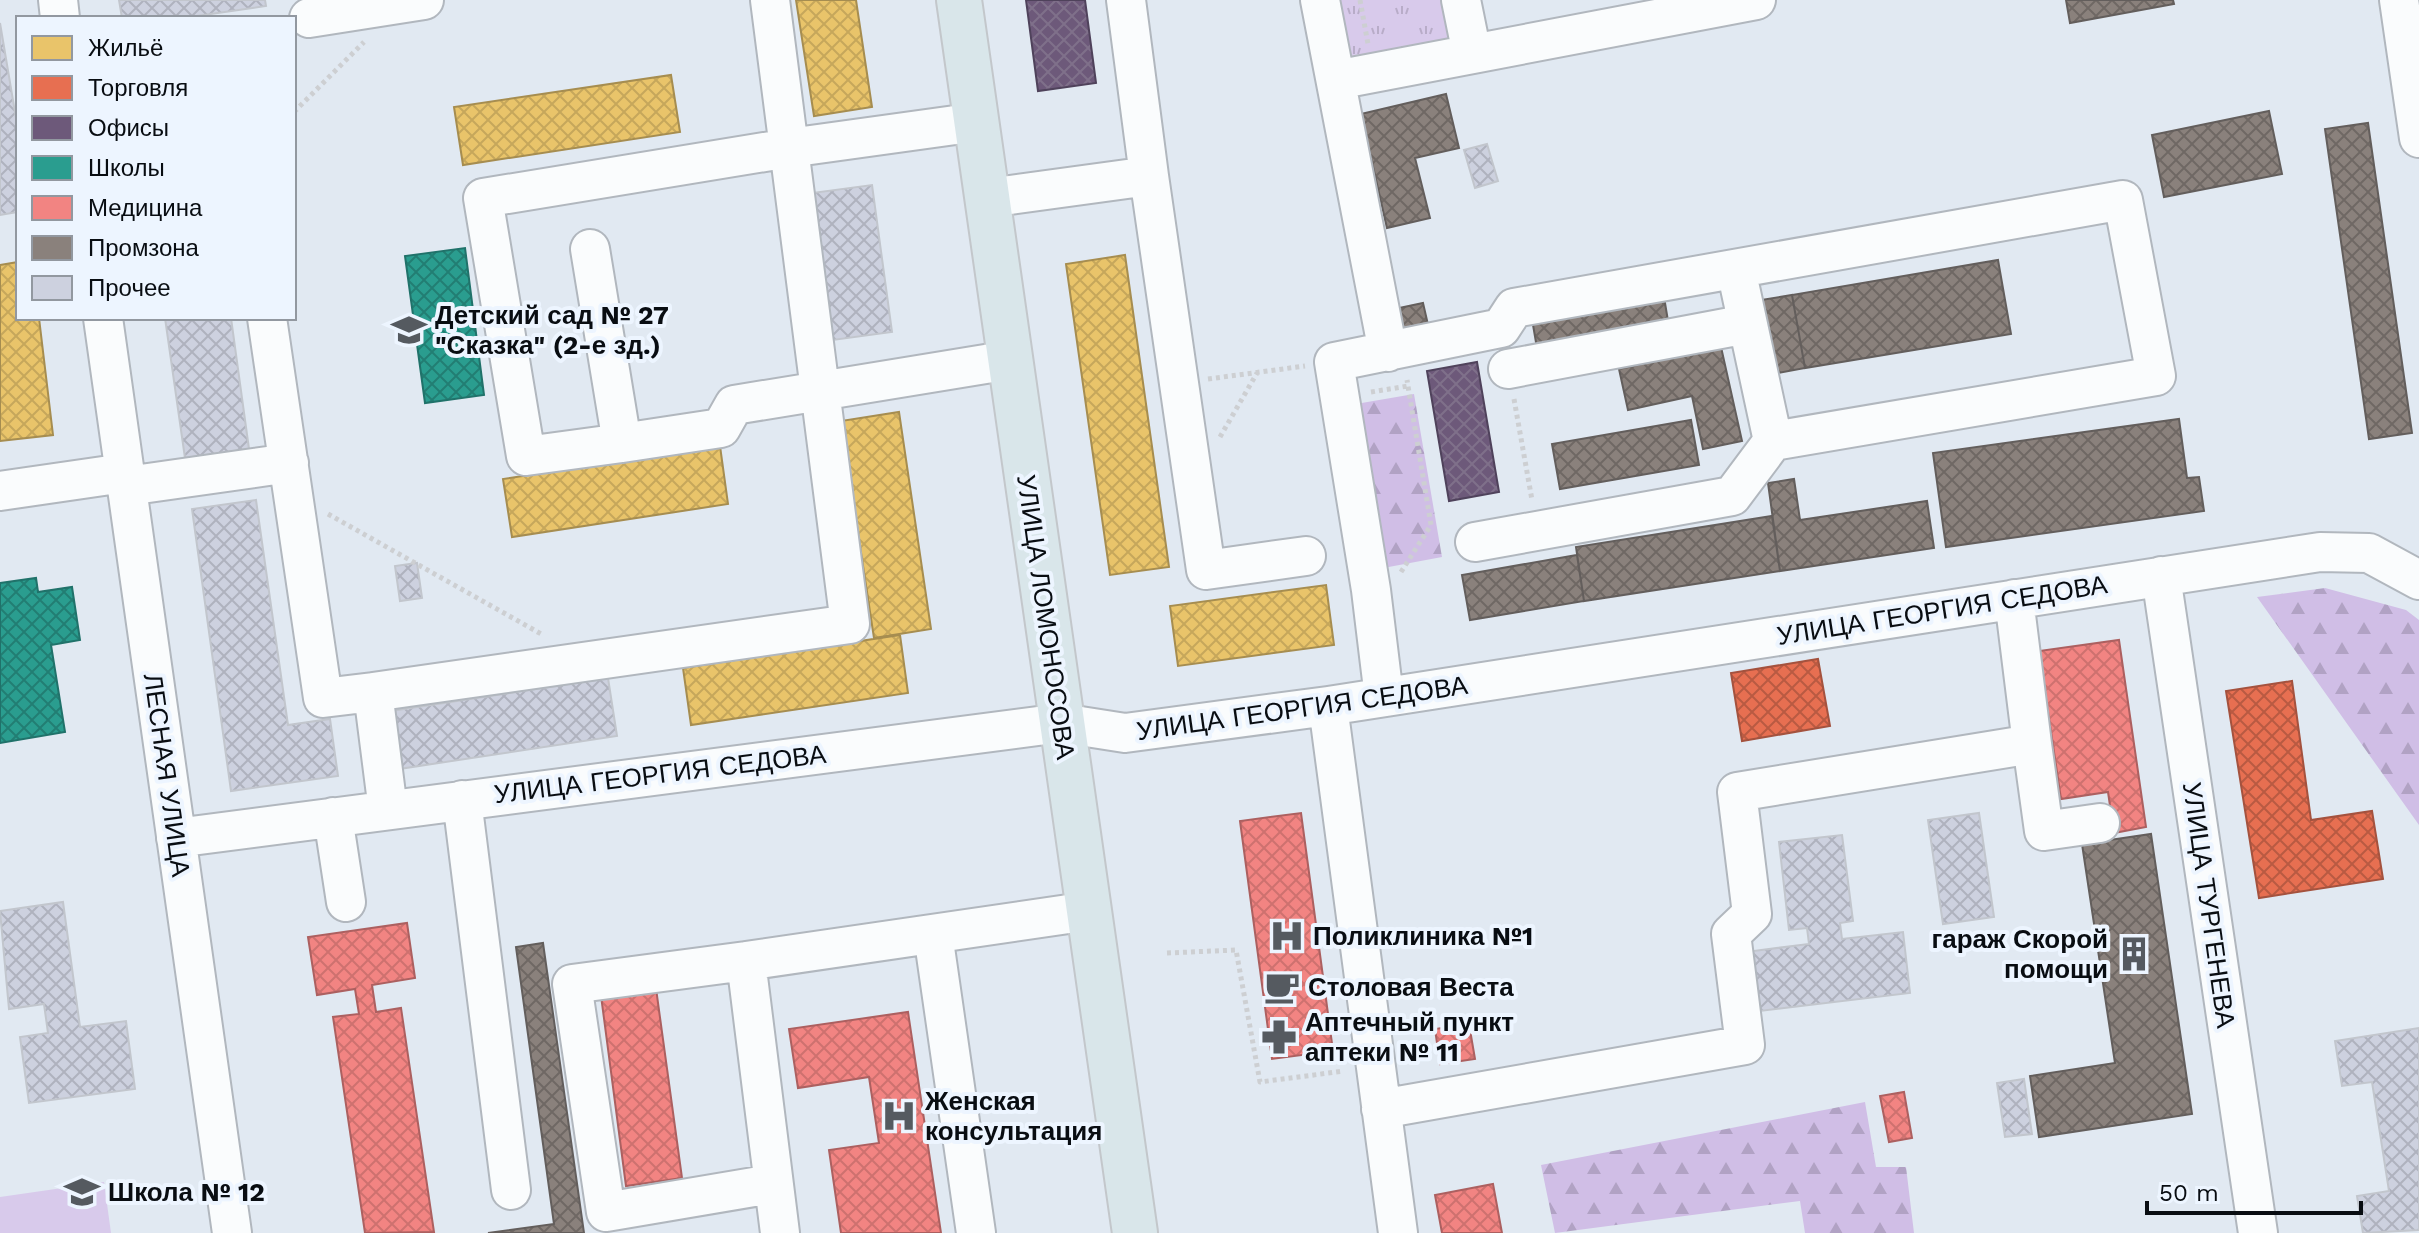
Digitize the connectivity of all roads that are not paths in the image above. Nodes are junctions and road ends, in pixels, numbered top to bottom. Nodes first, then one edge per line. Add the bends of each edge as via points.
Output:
1 (770, 0) edge
2 (959, 0) edge
3 (1126, 0) edge
4 (1320, 0) edge
5 (1461, 0) edge
6 (1756, 0) edge
7 (2399, 0) edge
8 (414, 2) edge
9 (304, 13) edge
10 (1472, 54) junction
11 (1336, 80) junction
12 (977, 122) junction
13 (2419, 138) edge
14 (789, 148) junction
15 (1149, 176) junction
16 (988, 198) junction
17 (590, 249) dead end
18 (1736, 269) junction
19 (103, 320) edge
20 (267, 320) edge
21 (1747, 324) junction
22 (1501, 328) junction
23 (1395, 350) junction
24 (1010, 360) junction
25 (820, 391) junction
26 (1773, 441) junction
27 (622, 443) junction
28 (291, 479) junction
29 (126, 480) junction
30 (0, 491) edge
31 (1475, 542) dead end
32 (1306, 556) dead end
33 (2416, 574) edge
34 (2161, 576) junction
35 (2014, 599) junction
36 (373, 692) junction
37 (1384, 697) junction
38 (1328, 706) junction
39 (1061, 723) junction
40 (2032, 744) junction
41 (462, 800) junction
42 (388, 810) junction
43 (333, 817) junction
44 (2100, 823) dead end
45 (176, 838) junction
46 (346, 902) dead end
47 (1089, 911) junction
48 (933, 934) junction
49 (746, 961) junction
50 (1381, 1109) junction
51 (772, 1184) junction
52 (511, 1190) dead end
53 (232, 1233) edge
54 (780, 1233) edge
55 (976, 1233) edge
56 (1135, 1233) edge
57 (1398, 1233) edge
58 (2258, 1233) edge

1 - 14 street
2 - 12 main road, УЛИЦА ЛОМОНОСОВА
3 - 15 street
4 - 11 street
5 - 10 street
6 - 10 street
7 - 13 street
8 - 9 street
10 - 11 street
11 - 23 street
12 - 14 street
12 - 16 main road, УЛИЦА ЛОМОНОСОВА
14 - 25 street
14 - 27 street via 483,198 526,456
15 - 16 street
15 - 32 street via 1206,570
16 - 24 main road, УЛИЦА ЛОМОНОСОВА
17 - 27 street
18 - 21 street
18 - 22 street via 1514,308
18 - 26 street via 2123,200 2156,376
19 - 29 street, ЛЕСНАЯ УЛИЦА
20 - 28 street
21 - 22 street via 1509,372
21 - 26 street
22 - 23 street
23 - 37 street via 1334,362
24 - 25 street
24 - 39 main road, УЛИЦА ЛОМОНОСОВА
25 - 27 street via 734,405 721,428
25 - 36 street via 850,624
26 - 31 street via 1732,496
28 - 29 street
28 - 36 street via 323,698
29 - 30 street
29 - 45 street, ЛЕСНАЯ УЛИЦА
33 - 34 street, УЛИЦА ГЕОРГИЯ СЕДОВА via 2369,553 2320,552
34 - 35 street, УЛИЦА ГЕОРГИЯ СЕДОВА
34 - 58 street, УЛИЦА ТУРГЕНЕВА
35 - 37 street, УЛИЦА ГЕОРГИЯ СЕДОВА
35 - 40 street
36 - 42 street
37 - 38 street, УЛИЦА ГЕОРГИЯ СЕДОВА
38 - 39 street, УЛИЦА ГЕОРГИЯ СЕДОВА via 1125,733
38 - 50 street
39 - 41 street, УЛИЦА ГЕОРГИЯ СЕДОВА
39 - 47 main road, УЛИЦА ЛОМОНОСОВА
40 - 44 street via 2044,831
40 - 50 street via 1737,792 1752,914 1731,934 1745,1045
41 - 42 street, УЛИЦА ГЕОРГИЯ СЕДОВА
41 - 52 street
42 - 43 street, УЛИЦА ГЕОРГИЯ СЕДОВА
43 - 45 street, УЛИЦА ГЕОРГИЯ СЕДОВА
43 - 46 street
45 - 53 street, ЛЕСНАЯ УЛИЦА
47 - 48 street
47 - 56 main road, УЛИЦА ЛОМОНОСОВА
48 - 49 street
48 - 55 street
49 - 51 street
49 - 51 street via 572,984 606,1212
50 - 57 street
51 - 54 street

